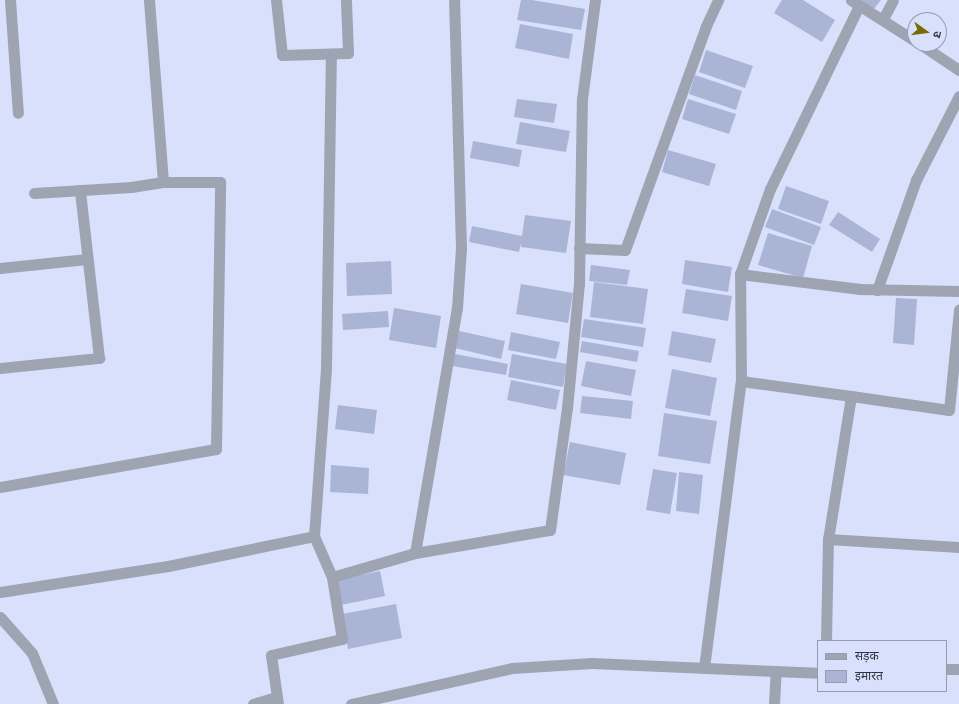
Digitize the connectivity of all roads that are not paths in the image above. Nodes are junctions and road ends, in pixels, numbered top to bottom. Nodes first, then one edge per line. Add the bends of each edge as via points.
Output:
1 (10, 0) edge
2 (149, 0) edge
3 (276, 0) edge
4 (346, 0) edge
5 (454, 0) edge
6 (595, 0) edge
7 (718, 0) edge
8 (893, 0) edge
9 (855, 3) edge
10 (883, 19) junction
11 (907, 36) edge
12 (932, 52) edge
13 (330, 54) junction
14 (959, 70) edge
15 (959, 96) edge
16 (18, 113) dead end
17 (163, 182) junction
18 (80, 190) junction
19 (34, 193) dead end
20 (579, 248) junction
21 (87, 259) junction
22 (0, 268) edge
23 (740, 274) junction
24 (877, 290) junction
25 (959, 291) edge
26 (959, 309) edge
27 (0, 368) edge
28 (741, 381) junction
29 (851, 396) junction
30 (0, 487) edge
31 (314, 536) junction
32 (828, 539) junction
33 (959, 548) edge
34 (415, 553) junction
35 (332, 577) junction
36 (0, 592) edge
37 (0, 617) edge
38 (826, 640) edge
39 (704, 668) junction
40 (947, 669) edge
41 (959, 669) edge
42 (776, 671) junction
43 (817, 673) edge
44 (277, 701) edge
45 (53, 704) edge
46 (253, 704) edge
47 (351, 704) edge
48 (774, 704) edge

1 - 16 street
2 - 17 street
3 - 13 street via 282,55
4 - 13 street via 348,53
5 - 34 street via 461,248 457,308
6 - 20 street via 582,99
7 - 20 street via 706,26 625,250
8 - 10 street
9 - 10 street
9 - 23 street via 770,189
10 - 11 street
12 - 14 street
13 - 31 street via 326,367
15 - 24 street via 916,180
17 - 18 street
17 - 30 street via 220,182 216,449
18 - 19 street
18 - 21 street
20 - 34 street via 579,284 567,408 550,530
21 - 22 street
21 - 27 street via 99,358
23 - 24 street
23 - 28 street
24 - 25 street
26 - 29 street via 949,410
28 - 29 street
28 - 39 street
29 - 32 street
31 - 35 street
31 - 36 street via 168,566
32 - 33 street
32 - 38 street
34 - 35 street
35 - 44 street via 342,639 271,655
37 - 45 street via 32,653
39 - 42 street
39 - 47 street via 592,664 512,668
40 - 41 street
42 - 43 street
42 - 48 street
44 - 46 street

